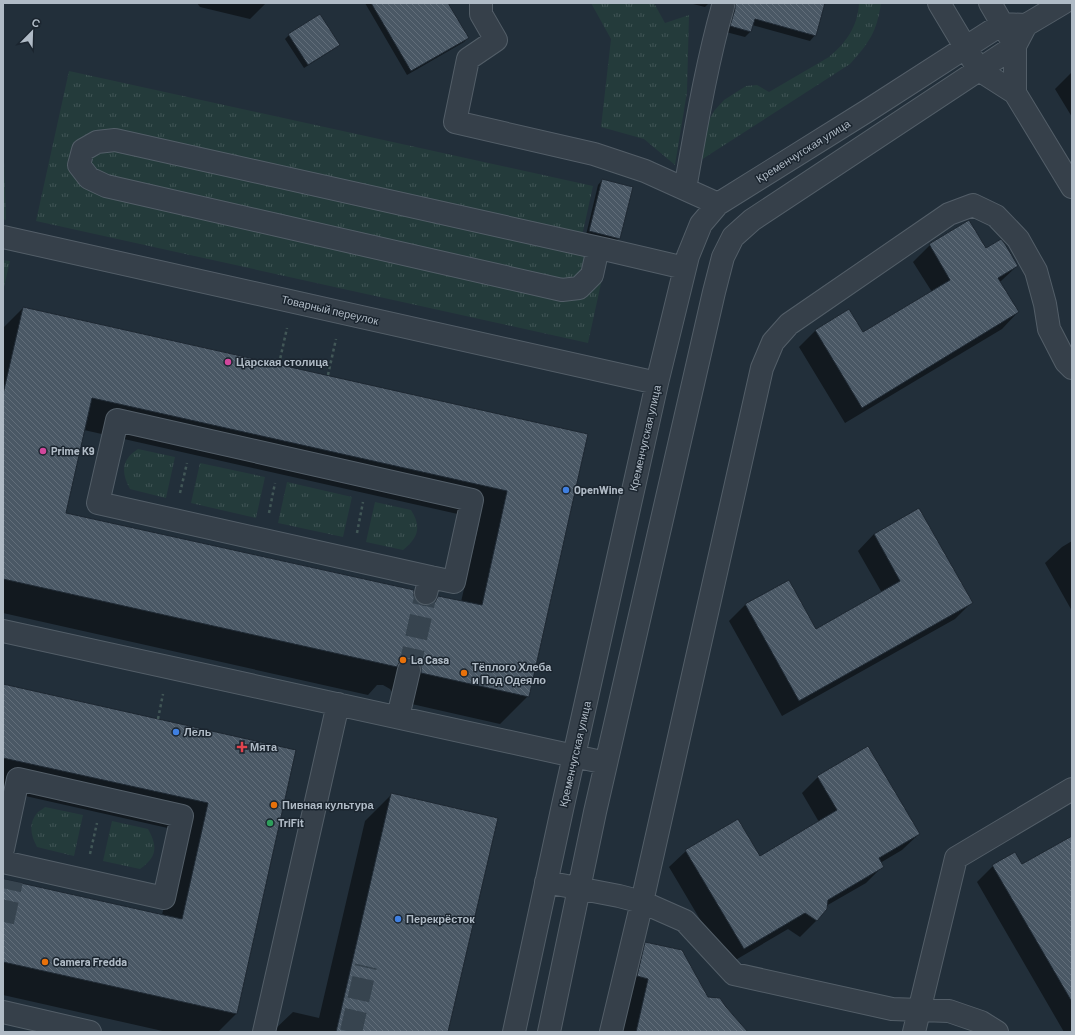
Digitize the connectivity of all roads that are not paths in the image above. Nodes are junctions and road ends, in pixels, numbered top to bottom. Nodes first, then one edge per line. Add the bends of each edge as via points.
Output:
1 (480, 3) edge
2 (939, 3) edge
3 (990, 3) edge
4 (1062, 3) edge
5 (723, 6) dead end
6 (1002, 24) junction
7 (1026, 25) junction
8 (1015, 46) junction
9 (965, 47) junction
10 (979, 70) junction
11 (1015, 94) junction
12 (1072, 187) edge
13 (684, 189) junction
14 (718, 204) junction
15 (3, 237) edge
16 (598, 248) junction
17 (685, 268) junction
18 (1072, 368) edge
19 (658, 383) junction
20 (351, 560) joint
21 (3, 631) edge
22 (409, 670) tunnel mouth
23 (338, 704) junction
24 (398, 717) junction
25 (574, 756) junction
26 (606, 763) junction
27 (1072, 789) edge
28 (8, 864) edge
29 (546, 882) junction
30 (579, 888) junction
31 (642, 902) junction
32 (919, 1010) junction
33 (3, 1012) edge
34 (90, 1032) edge
35 (264, 1032) edge
36 (514, 1032) edge
37 (548, 1032) edge
38 (611, 1032) edge
39 (914, 1032) edge
40 (996, 1032) edge

1 - 13 street via 481,14 496,40 468,58 455,122 594,154 645,171
2 - 9 street
3 - 6 street
4 - 7 street
5 - 13 street via 702,94
6 - 7 street
6 - 8 street
6 - 9 street, Кременчугская улица
7 - 8 street
8 - 10 street
8 - 11 street
9 - 10 street
9 - 14 street, Кременчугская улица via 867,112
10 - 11 street
10 - 26 street via 752,220 733,237 723,257 714,292
11 - 12 street
13 - 14 street
14 - 17 street, Кременчугская улица via 701,224
15 - 19 street, Товарный переулок
16 - 16 street via 115,140 97,142 83,150 79,165 88,178 106,186 562,290 579,288 592,275
16 - 17 street
17 - 19 street, Кременчугская улица
18 - 31 street via 1066,362 1049,329 1036,271 1018,239 996,216 972,206 949,214 790,324 774,342 762,368
19 - 25 street, Кременчугская улица
20 - 20 street via 428,585 454,582 472,500 117,420 98,503
21 - 23 street
22 - 24 street
23 - 24 street
23 - 35 street
24 - 25 street
25 - 26 street
25 - 29 street, Кременчугская улица
26 - 30 street
27 - 32 street via 956,858
28 - 28 street via 18,779 182,816 164,898
29 - 30 street
29 - 36 street, Кременчугская улица
30 - 31 street
30 - 37 street
31 - 32 street via 685,921 734,974 892,1009
31 - 38 street
32 - 39 street
32 - 40 street via 949,1011 981,1022
33 - 34 street

